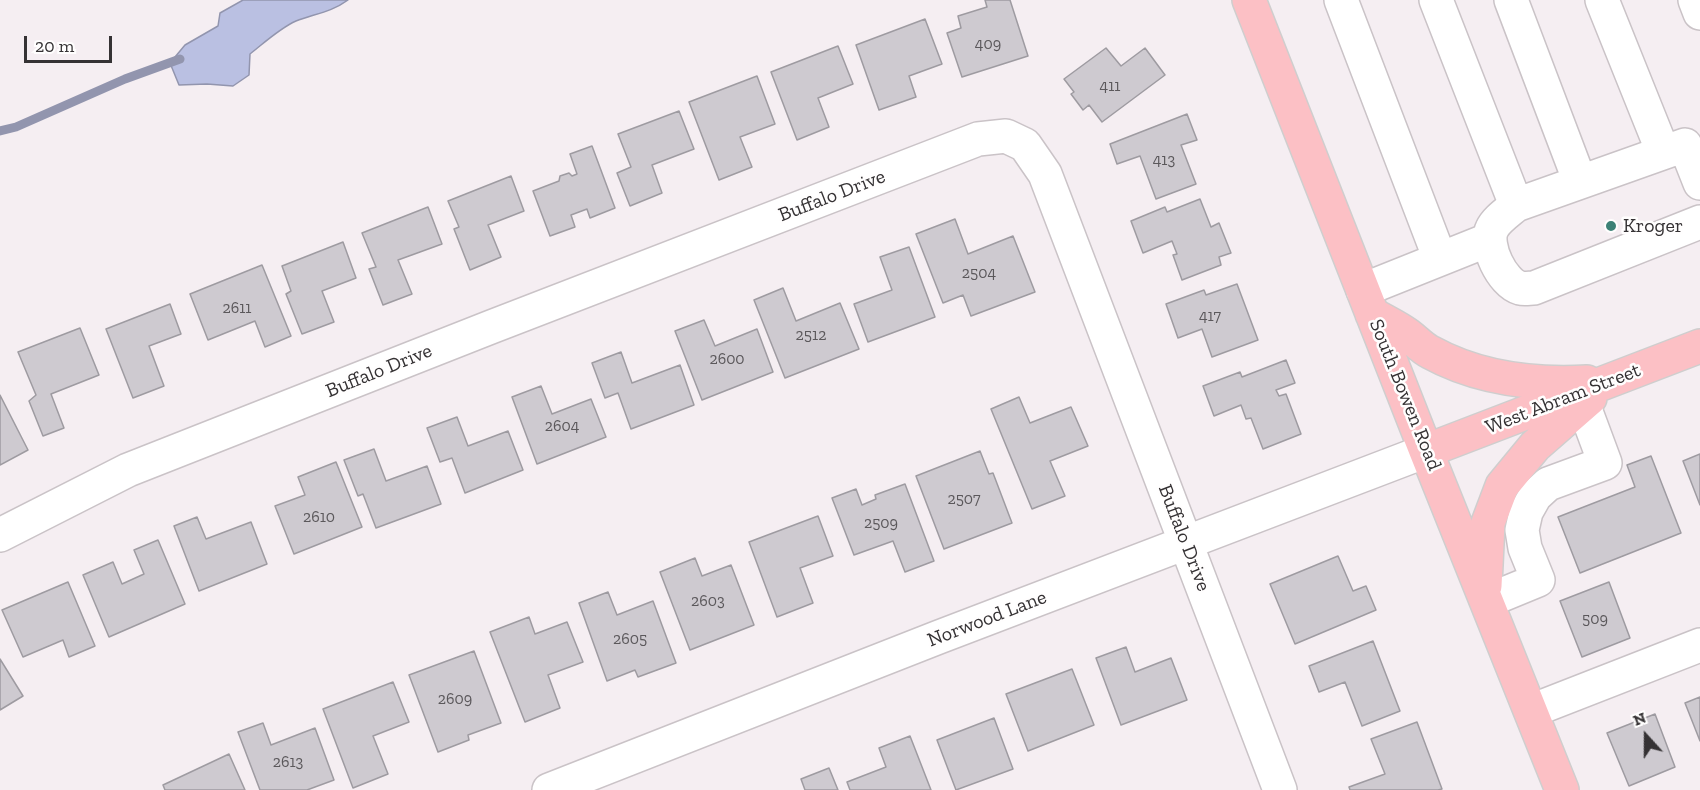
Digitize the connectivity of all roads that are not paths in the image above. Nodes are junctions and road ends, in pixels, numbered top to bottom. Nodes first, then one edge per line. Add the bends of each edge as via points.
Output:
1 (1249, 0) edge
2 (1341, 0) edge
3 (1436, 0) edge
4 (1511, 0) edge
5 (1602, 0) edge
6 (1695, 0) edge
7 (1700, 13) edge
8 (1663, 153) junction
9 (1580, 182) junction
10 (1700, 183) edge
11 (1515, 205) junction
12 (1700, 222) edge
13 (1488, 240) junction
14 (1440, 259) junction
15 (1368, 302) junction
16 (1700, 346) edge
17 (1610, 381) junction
18 (1581, 399) junction
19 (1426, 451) junction
20 (0, 535) edge
21 (1186, 544) junction
22 (1486, 597) junction
23 (1700, 645) edge
24 (1531, 711) junction
25 (549, 790) edge
26 (1280, 790) edge
27 (1562, 790) edge

1 - 15 main road, South Bowen Road
2 - 14 street
3 - 11 street
4 - 9 street
5 - 8 street
6 - 7 street
8 - 9 street
8 - 10 street via 1685,145
9 - 11 street
11 - 13 street via 1493,226
12 - 13 street via 1534,288 1520,288 1507,280
13 - 14 street
14 - 15 street
15 - 17 main road via 1429,352 1478,373 1554,384
15 - 19 main road, South Bowen Road
16 - 17 main road, West Abram Street
17 - 18 main road, West Abram Street
18 - 19 main road, West Abram Street
18 - 22 main road via 1502,486 1488,523
18 - 22 street via 1605,463 1548,484 1534,496 1522,530 1538,580
19 - 21 street, Norwood Lane
19 - 22 main road, South Bowen Road
20 - 21 street, Buffalo Drive via 128,470 978,140 1006,136 1025,146 1045,174
21 - 25 street, Norwood Lane
21 - 26 street, Buffalo Drive
22 - 24 main road, South Bowen Road
23 - 24 street
24 - 27 main road, South Bowen Road

